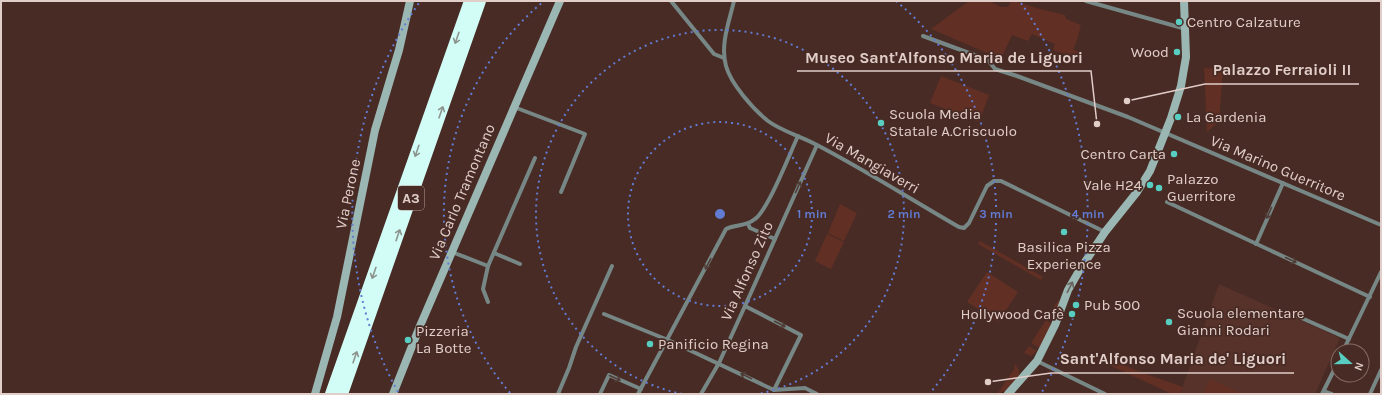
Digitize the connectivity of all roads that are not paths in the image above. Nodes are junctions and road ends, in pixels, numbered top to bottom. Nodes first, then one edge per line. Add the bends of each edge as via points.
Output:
1 (410, 1) edge
2 (470, 1) edge
3 (480, 1) edge
4 (560, 1) edge
5 (671, 1) edge
6 (734, 1) edge
7 (1086, 1) edge
8 (1184, 1) edge
9 (1186, 29) junction
10 (923, 36) dead end
11 (724, 58) junction
12 (514, 107) junction
13 (1165, 132) junction
14 (798, 136) junction
15 (817, 144) junction
16 (535, 158) dead end
17 (1283, 183) junction
18 (561, 192) dead end
19 (1167, 202) dead end
20 (748, 224) junction
21 (1381, 225) edge
22 (1105, 232) junction
23 (775, 239) junction
24 (1256, 244) junction
25 (452, 252) junction
26 (494, 253) junction
27 (520, 264) dead end
28 (488, 266) junction
29 (612, 266) dead end
30 (1381, 272) edge
31 (1370, 297) junction
32 (488, 302) dead end
33 (745, 306) junction
34 (604, 314) dead end
35 (1297, 316) dead end
36 (1349, 339) junction
37 (668, 340) junction
38 (1347, 343) edge
39 (1037, 361) junction
40 (719, 363) junction
41 (1381, 370) edge
42 (1330, 378) edge
43 (641, 389) junction
44 (774, 390) junction
45 (1323, 392) edge
46 (315, 394) edge
47 (331, 394) edge
48 (342, 394) edge
49 (393, 394) edge
50 (558, 394) edge
51 (600, 394) edge
52 (638, 394) edge
53 (701, 394) edge
54 (817, 394) edge
55 (1008, 394) edge
56 (1105, 394) edge
57 (1332, 394) edge
58 (1370, 394) edge

1 - 46 street, Via Perone via 376,130 337,317
2 -> 47 highway, A3
48 -> 3 highway, A3
4 - 12 street, Via Carlo Tramontano
5 - 11 street via 714,54
6 - 11 street via 724,42
7 - 9 street
8 - 9 street
9 - 13 street via 1186,57 1181,86
10 - 13 street, Via Marino Guerritore via 988,60 995,70
11 - 14 street, Via Mangiaverri via 733,80 758,112 778,127
12 - 18 street via 585,134
12 - 25 street, Via Carlo Tramontano
13 - 17 street, Via Marino Guerritore
13 - 22 street via 1150,171 1137,192
14 - 15 street, Via Mangiaverri
14 - 20 street via 766,206 757,218
15 - 22 street, Via Mangiaverri via 959,227 964,228 969,223 987,186 994,181 1001,181
23 -> 15 street, Via Alfonso Zito
16 - 26 street
17 - 21 street, Via Marino Guerritore
17 -> 24 street
19 - 24 street
20 - 23 street via 750,228
20 -> 37 street via 733,226 726,230
39 -> 22 street via 1055,325 1068,290
23 - 33 street, Via Alfonso Zito
24 -> 31 street
25 - 28 street
25 - 49 street, Via Carlo Tramontano
26 - 27 street
26 - 28 street
28 - 32 street via 483,289
29 - 50 street
30 - 31 street
31 - 36 street
33 - 40 street, Via Alfonso Zito
33 -> 44 street via 801,334
34 - 37 street
35 - 36 street
36 - 38 street
37 - 40 street
37 - 43 street
39 - 55 street
39 - 56 street
44 -> 40 street
40 - 53 street, Via Alfonso Zito
41 - 58 street
42 - 45 street
51 -> 43 street via 609,375
43 - 52 street
44 - 54 street via 805,388
45 - 57 street

